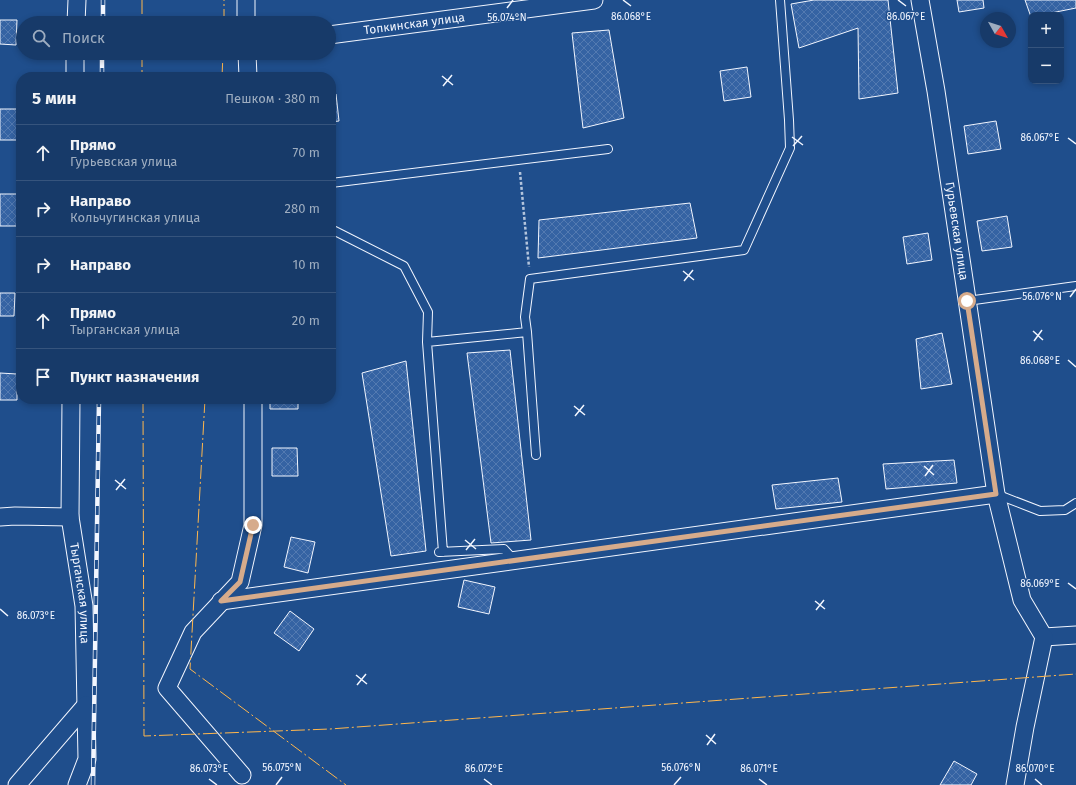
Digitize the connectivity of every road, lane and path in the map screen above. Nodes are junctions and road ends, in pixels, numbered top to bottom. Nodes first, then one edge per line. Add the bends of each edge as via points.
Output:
1 (77, 0) edge
2 (246, 0) edge
3 (594, 0) edge
4 (780, 0) edge
5 (920, 0) edge
6 (76, 16) edge
7 (246, 16) edge
8 (336, 34) edge
9 (75, 60) edge
10 (247, 60) edge
11 (75, 72) edge
12 (248, 72) edge
13 (608, 149) dead end
14 (519, 160) junction
15 (336, 182) edge
16 (336, 232) edge
17 (530, 279) junction
18 (1076, 286) edge
19 (967, 301) junction
20 (527, 332) junction
21 (427, 342) junction
22 (71, 404) edge
23 (253, 404) edge
24 (536, 455) dead end
25 (996, 494) junction
26 (1076, 503) edge
27 (0, 517) edge
28 (70, 517) junction
29 (515, 560) junction
30 (221, 601) junction
31 (1076, 634) edge
32 (1044, 637) junction
33 (86, 705) junction
34 (242, 775) dead end
35 (17, 785) edge
36 (77, 785) edge
37 (1015, 785) edge

1 - 6 street
2 - 7 street
3 - 8 street, Топкинская улица
4 - 17 lane via 790,148 744,250
5 - 19 street, Гурьевская улица
9 - 11 street
10 - 12 street
13 - 14 lane
14 - 15 lane
14 - 17 path
16 - 21 lane via 404,266 428,312
17 - 20 lane via 525,317
18 - 19 lane
19 - 25 street, Гурьевская улица
20 - 21 lane
20 - 24 lane
21 - 29 lane via 441,552 504,549
22 - 28 street, Тырганская улица
23 - 30 street via 253,525 240,582
25 - 26 lane via 1040,511 1065,510
25 - 29 street
25 - 32 street, Гурьевская улица via 1022,600
27 - 28 street
28 - 33 street, Тырганская улица via 84,606
29 - 30 street
30 - 34 street via 192,632 167,688
31 - 32 street
32 - 37 street
33 - 35 street
33 - 36 street, Тырганская улица via 88,759

